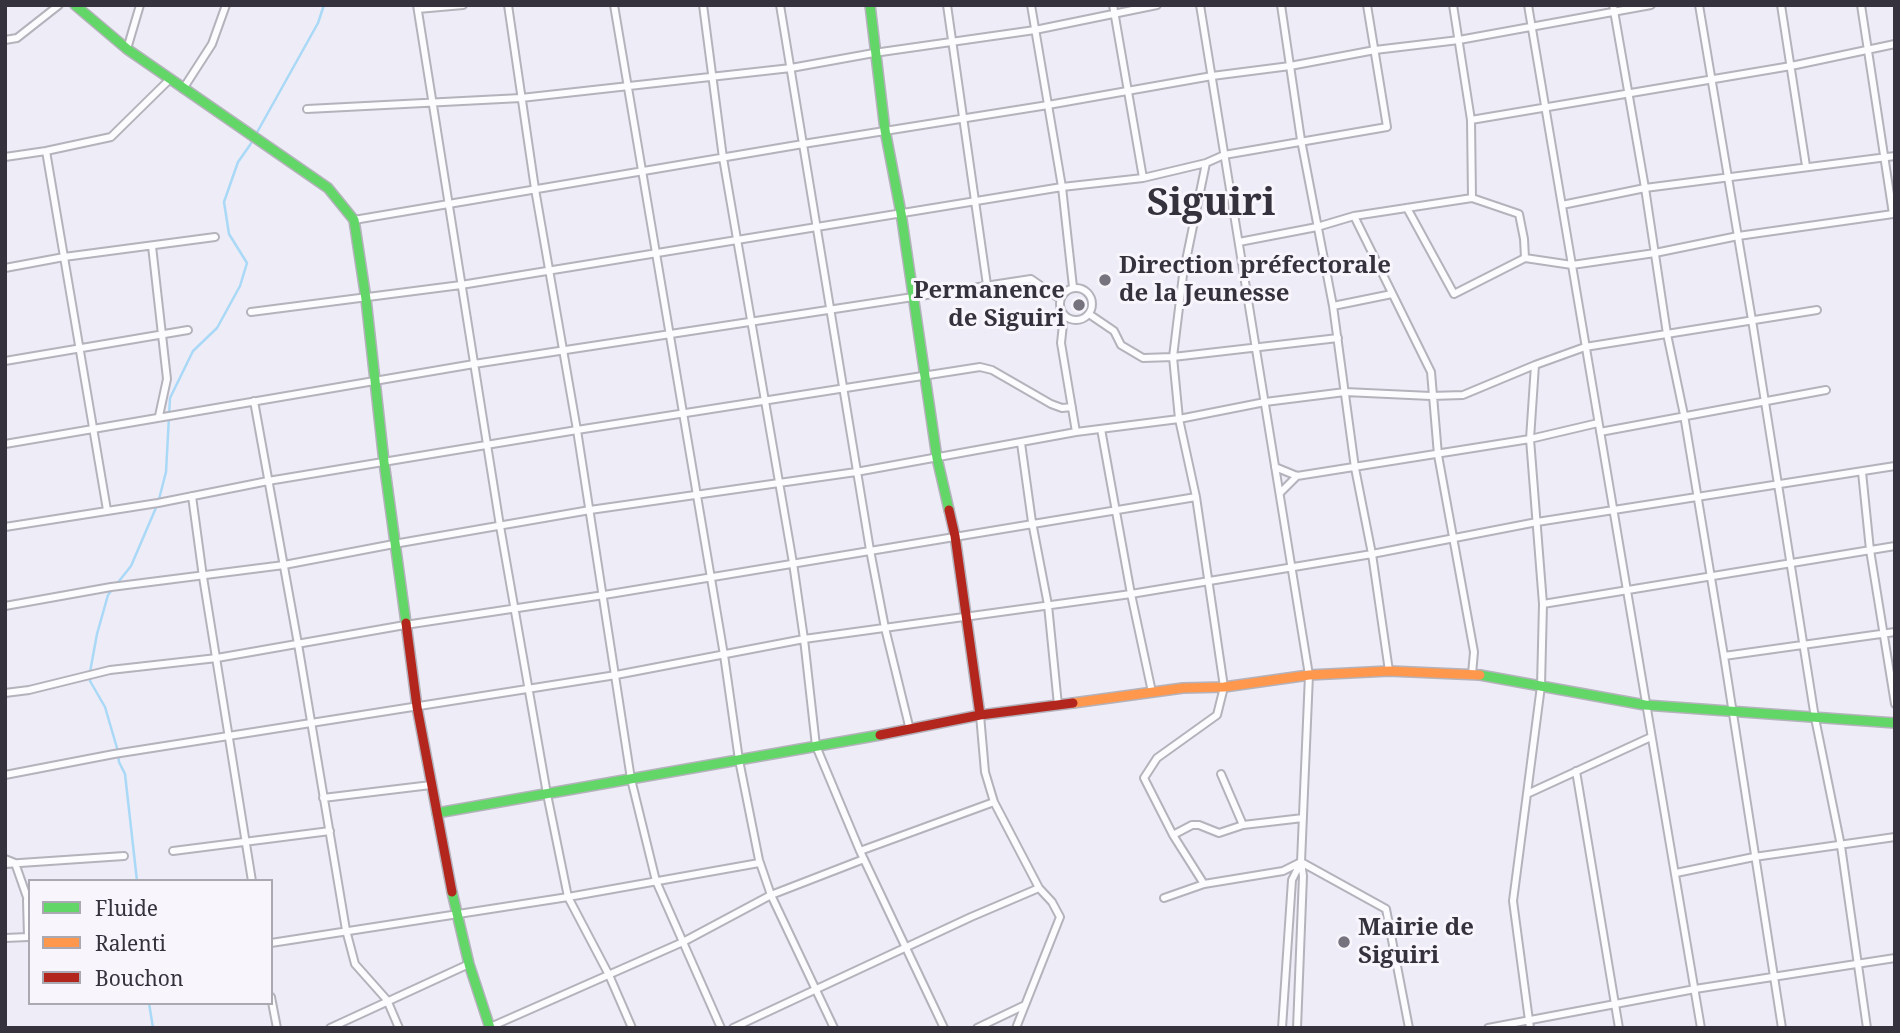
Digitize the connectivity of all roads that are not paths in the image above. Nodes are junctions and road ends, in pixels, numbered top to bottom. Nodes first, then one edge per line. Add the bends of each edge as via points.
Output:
1 (59, 5) edge
2 (75, 5) edge
3 (140, 5) edge
4 (226, 5) edge
5 (463, 5) edge
6 (508, 5) edge
7 (614, 5) edge
8 (703, 5) edge
9 (780, 5) edge
10 (870, 5) edge
11 (947, 5) edge
12 (1031, 5) edge
13 (1113, 5) edge
14 (1157, 5) edge
15 (1200, 5) edge
16 (1281, 5) edge
17 (1367, 5) edge
18 (1453, 5) edge
19 (1528, 5) edge
20 (1651, 5) edge
21 (1699, 5) edge
22 (1781, 5) edge
23 (1861, 5) edge
24 (418, 7) edge
25 (1614, 9) edge
26 (1115, 14) junction
27 (1532, 27) junction
28 (1035, 30) junction
29 (5, 40) edge
30 (1458, 40) junction
31 (953, 41) junction
32 (1895, 44) edge
33 (1868, 48) junction
34 (127, 49) junction
35 (1375, 50) junction
36 (874, 52) junction
37 (1290, 66) junction
38 (1791, 66) junction
39 (791, 68) junction
40 (1212, 76) junction
41 (711, 77) junction
42 (170, 79) junction
43 (1712, 79) junction
44 (627, 86) junction
45 (183, 89) junction
46 (1127, 91) junction
47 (1629, 92) junction
48 (521, 97) junction
49 (434, 101) junction
50 (1048, 105) junction
51 (307, 109) dead end
52 (1546, 109) junction
53 (965, 118) junction
54 (1471, 120) junction
55 (886, 130) junction
56 (1301, 141) junction
57 (803, 144) junction
58 (46, 152) junction
59 (1224, 155) junction
60 (1895, 156) edge
61 (5, 157) edge
62 (723, 158) junction
63 (1884, 158) junction
64 (1206, 163) junction
65 (1807, 166) junction
66 (642, 172) junction
67 (1143, 178) junction
68 (1728, 178) junction
69 (1062, 187) junction
70 (1645, 188) junction
71 (535, 189) junction
72 (1472, 198) junction
73 (976, 201) junction
74 (449, 204) junction
75 (1562, 205) junction
76 (1407, 208) junction
77 (901, 213) junction
78 (1354, 216) junction
79 (354, 220) junction
80 (816, 227) junction
81 (1317, 227) junction
82 (1738, 236) junction
83 (215, 237) dead end
84 (737, 240) junction
85 (1239, 242) junction
86 (152, 246) junction
87 (1655, 253) junction
88 (655, 254) junction
89 (64, 257) junction
90 (1525, 258) junction
91 (1572, 265) junction
92 (5, 268) edge
93 (550, 271) junction
94 (461, 285) junction
95 (987, 285) junction
96 (1073, 287) junction
97 (1392, 294) junction
98 (912, 296) junction
99 (366, 299) junction
100 (1060, 299) junction
101 (1333, 306) junction
102 (832, 309) junction
103 (1817, 310) dead end
104 (251, 312) dead end
105 (1089, 314) junction
106 (1064, 315) junction
107 (1752, 320) junction
108 (752, 323) junction
109 (188, 330) dead end
110 (162, 333) junction
111 (1667, 334) junction
112 (669, 336) junction
113 (1338, 338) junction
114 (79, 347) junction
115 (1585, 347) junction
116 (1256, 348) junction
117 (563, 351) junction
118 (1173, 358) junction
119 (5, 361) edge
120 (474, 364) junction
121 (1535, 365) junction
122 (925, 375) junction
123 (374, 381) junction
124 (843, 389) junction
125 (1826, 390) dead end
126 (1345, 392) junction
127 (1431, 396) junction
128 (254, 401) junction
129 (1765, 401) junction
130 (765, 402) junction
131 (1265, 402) junction
132 (1072, 407) junction
133 (683, 413) junction
134 (1684, 415) junction
135 (162, 416) junction
136 (1179, 419) junction
137 (1598, 423) junction
138 (94, 428) junction
139 (1101, 429) junction
140 (577, 430) junction
141 (1076, 432) junction
142 (1600, 432) junction
143 (1531, 439) junction
144 (1021, 443) junction
145 (5, 444) edge
146 (488, 444) junction
147 (1438, 454) junction
148 (937, 458) junction
149 (384, 462) junction
150 (1895, 466) edge
151 (1275, 467) junction
152 (1355, 468) junction
153 (1862, 471) junction
154 (856, 472) junction
155 (1297, 477) junction
156 (268, 481) junction
157 (778, 483) junction
158 (1778, 485) junction
159 (1280, 493) junction
160 (696, 495) junction
161 (192, 496) junction
162 (1196, 497) junction
163 (1698, 498) junction
164 (1115, 509) junction
165 (1614, 509) junction
166 (107, 510) junction
167 (590, 510) junction
168 (1032, 522) junction
169 (1537, 522) junction
170 (500, 526) junction
171 (5, 527) edge
172 (955, 536) junction
173 (1453, 538) junction
174 (394, 544) junction
175 (1895, 546) edge
176 (870, 550) junction
177 (1870, 551) junction
178 (1372, 554) junction
179 (793, 563) junction
180 (284, 565) junction
181 (1791, 565) junction
182 (1292, 567) junction
183 (710, 577) junction
184 (203, 578) junction
185 (1710, 578) junction
186 (1207, 582) junction
187 (1626, 590) junction
188 (1131, 594) junction
189 (604, 595) junction
190 (1543, 604) junction
191 (1048, 605) junction
192 (5, 606) edge
193 (514, 607) junction
194 (967, 616) junction
195 (405, 625) junction
196 (885, 628) junction
197 (1895, 632) edge
198 (1884, 633) junction
199 (804, 639) junction
200 (298, 644) junction
201 (1803, 645) junction
202 (724, 655) junction
203 (1724, 656) junction
204 (217, 658) junction
205 (1389, 671) junction
206 (1472, 674) junction
207 (615, 675) junction
208 (1309, 675) junction
209 (1541, 686) junction
210 (1224, 687) junction
211 (528, 689) junction
212 (1152, 692) junction
213 (5, 693) edge
214 (1895, 704) edge
215 (1058, 705) junction
216 (1646, 705) junction
217 (417, 707) junction
218 (1731, 712) junction
219 (981, 715) junction
220 (1815, 719) junction
221 (1895, 723) edge
222 (311, 725) junction
223 (910, 730) junction
224 (1651, 737) junction
225 (229, 738) junction
226 (816, 746) junction
227 (739, 760) junction
228 (1576, 771) junction
229 (1221, 774) dead end
230 (5, 775) edge
231 (631, 779) junction
232 (431, 785) junction
233 (547, 794) junction
234 (1527, 794) junction
235 (323, 798) junction
236 (994, 802) junction
237 (437, 813) junction
238 (1303, 818) junction
239 (1243, 825) junction
240 (330, 831) junction
241 (1173, 835) junction
242 (1895, 837) edge
243 (246, 843) junction
244 (1841, 846) junction
245 (173, 850) dead end
246 (860, 851) junction
247 (124, 856) dead end
248 (1755, 857) junction
249 (864, 859) junction
250 (5, 862) edge
251 (1301, 862) junction
252 (15, 863) junction
253 (759, 863) junction
254 (1676, 873) junction
255 (252, 879) edge
256 (656, 881) junction
257 (1204, 884) junction
258 (1040, 888) junction
259 (771, 895) junction
260 (568, 897) junction
261 (28, 898) edge
262 (1164, 898) dead end
263 (456, 913) junction
264 (346, 930) junction
265 (28, 937) edge
266 (5, 938) edge
267 (683, 942) junction
268 (273, 943) edge
269 (906, 946) junction
270 (1895, 958) edge
271 (469, 964) junction
272 (1857, 964) junction
273 (609, 975) junction
274 (1773, 976) junction
275 (816, 989) junction
276 (1695, 989) junction
277 (387, 1000) junction
278 (1615, 1004) junction
279 (272, 1005) edge
280 (1024, 1005) junction
281 (1530, 1024) edge
282 (489, 1027) edge
283 (276, 1028) edge
284 (330, 1028) edge
285 (399, 1028) edge
286 (632, 1028) edge
287 (721, 1028) edge
288 (733, 1028) edge
289 (834, 1028) edge
290 (944, 1028) edge
291 (977, 1028) edge
292 (1016, 1028) edge
293 (1282, 1028) edge
294 (1297, 1028) edge
295 (1409, 1028) edge
296 (1488, 1028) edge
297 (1619, 1028) edge
298 (1701, 1028) edge
299 (1782, 1028) edge
300 (1867, 1028) edge

1 - 29 street via 17,38
2 - 34 street
3 - 34 street
4 - 45 street via 212,44
5 - 24 street
6 - 48 street
7 - 44 street
8 - 41 street
9 - 39 street
10 - 36 street
11 - 31 street
12 - 28 street
13 - 26 street
14 - 26 street
15 - 40 street
16 - 37 street
17 - 35 street
18 - 30 street
19 - 27 street
20 - 25 street
21 - 43 street
22 - 38 street
23 - 33 street
24 - 49 street
25 - 27 street
25 - 47 street
26 - 28 street
26 - 46 street
27 - 30 street
27 - 52 street
28 - 31 street
28 - 50 street
30 - 35 street
30 - 54 street
31 - 36 street
31 - 53 street
32 - 33 street
33 - 38 street
33 - 63 street
34 - 42 street
35 - 37 street
35 - 56 street via 1387,127
36 - 39 street
36 - 55 street
37 - 40 street
37 - 56 street
38 - 43 street
38 - 65 street
39 - 41 street
39 - 57 street
40 - 46 street
40 - 59 street
41 - 44 street
41 - 62 street
42 - 45 street
42 - 58 street via 111,137
43 - 47 street
43 - 68 street
44 - 48 street
44 - 66 street
45 - 79 street via 328,188
46 - 50 street
46 - 67 street
47 - 52 street
47 - 70 street
48 - 49 street
48 - 71 street
49 - 51 street
49 - 74 street
50 - 53 street
50 - 69 street
52 - 54 street
52 - 75 street
53 - 55 street
53 - 73 street
54 - 72 street
55 - 57 street
55 - 77 street
56 - 59 street
56 - 81 street
57 - 62 street
57 - 80 street
58 - 61 street
58 - 89 street
59 - 64 street
59 - 85 street
60 - 63 street
62 - 66 street
62 - 84 street
63 - 65 street
63 - 82 street via 1893,214
64 - 67 street
64 - 118 street via 1182,275
65 - 68 street
66 - 71 street
66 - 88 street
67 - 69 street
68 - 70 street
68 - 82 street
69 - 73 street
69 - 96 street
70 - 75 street
70 - 87 street
71 - 74 street
71 - 93 street
72 - 76 street
72 - 90 street via 1519,215
73 - 77 street
73 - 95 street
74 - 79 street
74 - 94 street
75 - 91 street
76 - 78 street
76 - 90 street via 1454,294
77 - 80 street
77 - 98 street
78 - 81 street
78 - 97 street
79 - 99 street
80 - 84 street
80 - 102 street
81 - 85 street
81 - 101 street
82 - 87 street
82 - 107 street
83 - 86 street
84 - 88 street
84 - 108 street
85 - 116 street
86 - 89 street
86 - 110 street
87 - 91 street
87 - 111 street
88 - 93 street
88 - 112 street
89 - 92 street
89 - 114 street
90 - 91 street
91 - 115 street
93 - 94 street
93 - 117 street
94 - 99 street
94 - 120 street
95 - 98 street
95 - 100 street via 1031,279
96 - 100 street
96 - 105 street via 1084,289 1091,298
97 - 101 street
97 - 127 street via 1431,372
98 - 102 street
98 - 122 street
99 - 104 street
99 - 123 street
100 - 106 street
101 - 113 street
102 - 108 street
102 - 124 street
103 - 107 street
105 - 106 street via 1079,320
105 - 118 street via 1114,331 1121,345 1143,358
106 - 132 street via 1061,343
107 - 111 street
107 - 129 street
108 - 112 street
108 - 130 street
109 - 110 street
110 - 114 street
110 - 135 street via 167,379
111 - 115 street
111 - 134 street
112 - 117 street
112 - 133 street
113 - 116 street
113 - 126 street
114 - 119 street
114 - 138 street
115 - 121 street
115 - 137 street
116 - 118 street
116 - 131 street
117 - 120 street
117 - 140 street
118 - 136 street
120 - 123 street
120 - 146 street
121 - 127 street via 1463,396
121 - 143 street
122 - 124 street
122 - 132 street via 980,367 1051,404
122 - 148 street
123 - 128 street
123 - 149 street
124 - 130 street
124 - 154 street
125 - 129 street
126 - 127 street
126 - 131 street
126 - 152 street
127 - 147 street
128 - 135 street
128 - 156 street
129 - 134 street
129 - 158 street
130 - 133 street
130 - 157 street
131 - 136 street
131 - 151 street
132 - 141 street
133 - 140 street
133 - 160 street
134 - 142 street
134 - 163 street
135 - 138 street
136 - 139 street
136 - 162 street
137 - 142 street
137 - 143 street
138 - 145 street
138 - 166 street
139 - 141 street
139 - 164 street
140 - 146 street
140 - 167 street
141 - 144 street
142 - 165 street
143 - 147 street
143 - 169 street
144 - 148 street
144 - 168 street
146 - 149 street
146 - 170 street
147 - 152 street
147 - 173 street
148 - 154 street
148 - 172 street
149 - 156 street
149 - 174 street
150 - 153 street
151 - 155 street
151 - 159 street
152 - 155 street
152 - 178 street
153 - 158 street
153 - 177 street
154 - 157 street
154 - 176 street
155 - 159 street
156 - 161 street
156 - 180 street
157 - 160 street
157 - 179 street
158 - 163 street
158 - 181 street
159 - 182 street
160 - 167 street
160 - 183 street
161 - 166 street
161 - 184 street
162 - 164 street
162 - 186 street
163 - 165 street
163 - 185 street
164 - 168 street
164 - 188 street
165 - 169 street
165 - 187 street
166 - 171 street
167 - 170 street
167 - 189 street
168 - 172 street
168 - 191 street
169 - 173 street
169 - 190 street
170 - 174 street
170 - 193 street
172 - 176 street
172 - 194 street
173 - 178 street
173 - 206 street via 1474,652
174 - 180 street
174 - 195 street
175 - 177 street
176 - 179 street
176 - 196 street
177 - 181 street
177 - 198 street
178 - 182 street
178 - 205 street
179 - 183 street
179 - 199 street
180 - 184 street
180 - 200 street
181 - 185 street
181 - 201 street
182 - 186 street
182 - 208 street
183 - 189 street
183 - 202 street
184 - 192 street
184 - 204 street
185 - 187 street
185 - 203 street
186 - 188 street
186 - 210 street
187 - 190 street
187 - 216 street
188 - 191 street
188 - 212 street
189 - 193 street
189 - 207 street
190 - 209 street
191 - 194 street
191 - 215 street
193 - 195 street
193 - 211 street
194 - 196 street
194 - 219 street
195 - 200 street
195 - 217 street
196 - 199 street
196 - 223 street
197 - 198 street
198 - 201 street
198 - 214 street
199 - 202 street
199 - 226 street
200 - 204 street
200 - 222 street
201 - 203 street
201 - 220 street
202 - 207 street
202 - 227 street
203 - 218 street
204 - 213 street via 110,670
204 - 225 street
205 - 206 street
205 - 208 street
206 - 209 street
207 - 211 street
207 - 231 street
208 - 210 street
208 - 238 street
209 - 216 street
209 - 234 street
210 - 212 street
210 - 241 street via 1217,715 1157,758 1144,778
211 - 217 street
211 - 233 street
212 - 215 street
215 - 219 street
216 - 218 street
216 - 224 street
217 - 222 street
217 - 232 street
218 - 220 street
218 - 248 street
219 - 223 street
219 - 236 street via 985,772
220 - 221 street
220 - 244 street
222 - 225 street
222 - 235 street
223 - 226 street
224 - 228 street
224 - 254 street
225 - 230 street
225 - 243 street
226 - 227 street
226 - 246 street
227 - 231 street
227 - 253 street
228 - 234 street
228 - 278 street
229 - 239 street
231 - 233 street
231 - 256 street
232 - 235 street
232 - 237 street
233 - 237 street
233 - 260 street
234 - 281 street via 1513,901
235 - 240 street
236 - 246 street
236 - 258 street
237 - 263 street
238 - 239 street
238 - 251 street
239 - 241 street via 1219,833 1192,825
240 - 243 street
240 - 264 street
241 - 257 street
242 - 244 street
243 - 245 street
243 - 255 street
244 - 248 street
244 - 272 street
246 - 249 street
247 - 252 street
248 - 254 street
248 - 274 street
249 - 259 street
249 - 269 street
250 - 252 street
251 - 257 street via 1283,871
251 - 293 street via 1292,880
251 - 294 street
251 - 295 street via 1386,909
252 - 261 street
253 - 256 street
253 - 259 street
254 - 276 street
256 - 260 street
256 - 267 street
257 - 262 street
258 - 269 street
258 - 280 street via 1060,917
259 - 267 street
259 - 275 street
260 - 263 street
260 - 273 street
263 - 264 street
263 - 271 street
264 - 268 street
264 - 277 street via 355,964
265 - 266 street
267 - 273 street
267 - 287 street
269 - 275 street
269 - 290 street
270 - 272 street
271 - 277 street
271 - 282 street
272 - 274 street
272 - 300 street
273 - 282 street
273 - 286 street
274 - 276 street
274 - 299 street
275 - 288 street
275 - 289 street
276 - 278 street
276 - 298 street
277 - 284 street
277 - 285 street
278 - 281 street
278 - 297 street
279 - 283 street
280 - 291 street
280 - 292 street
281 - 296 street

